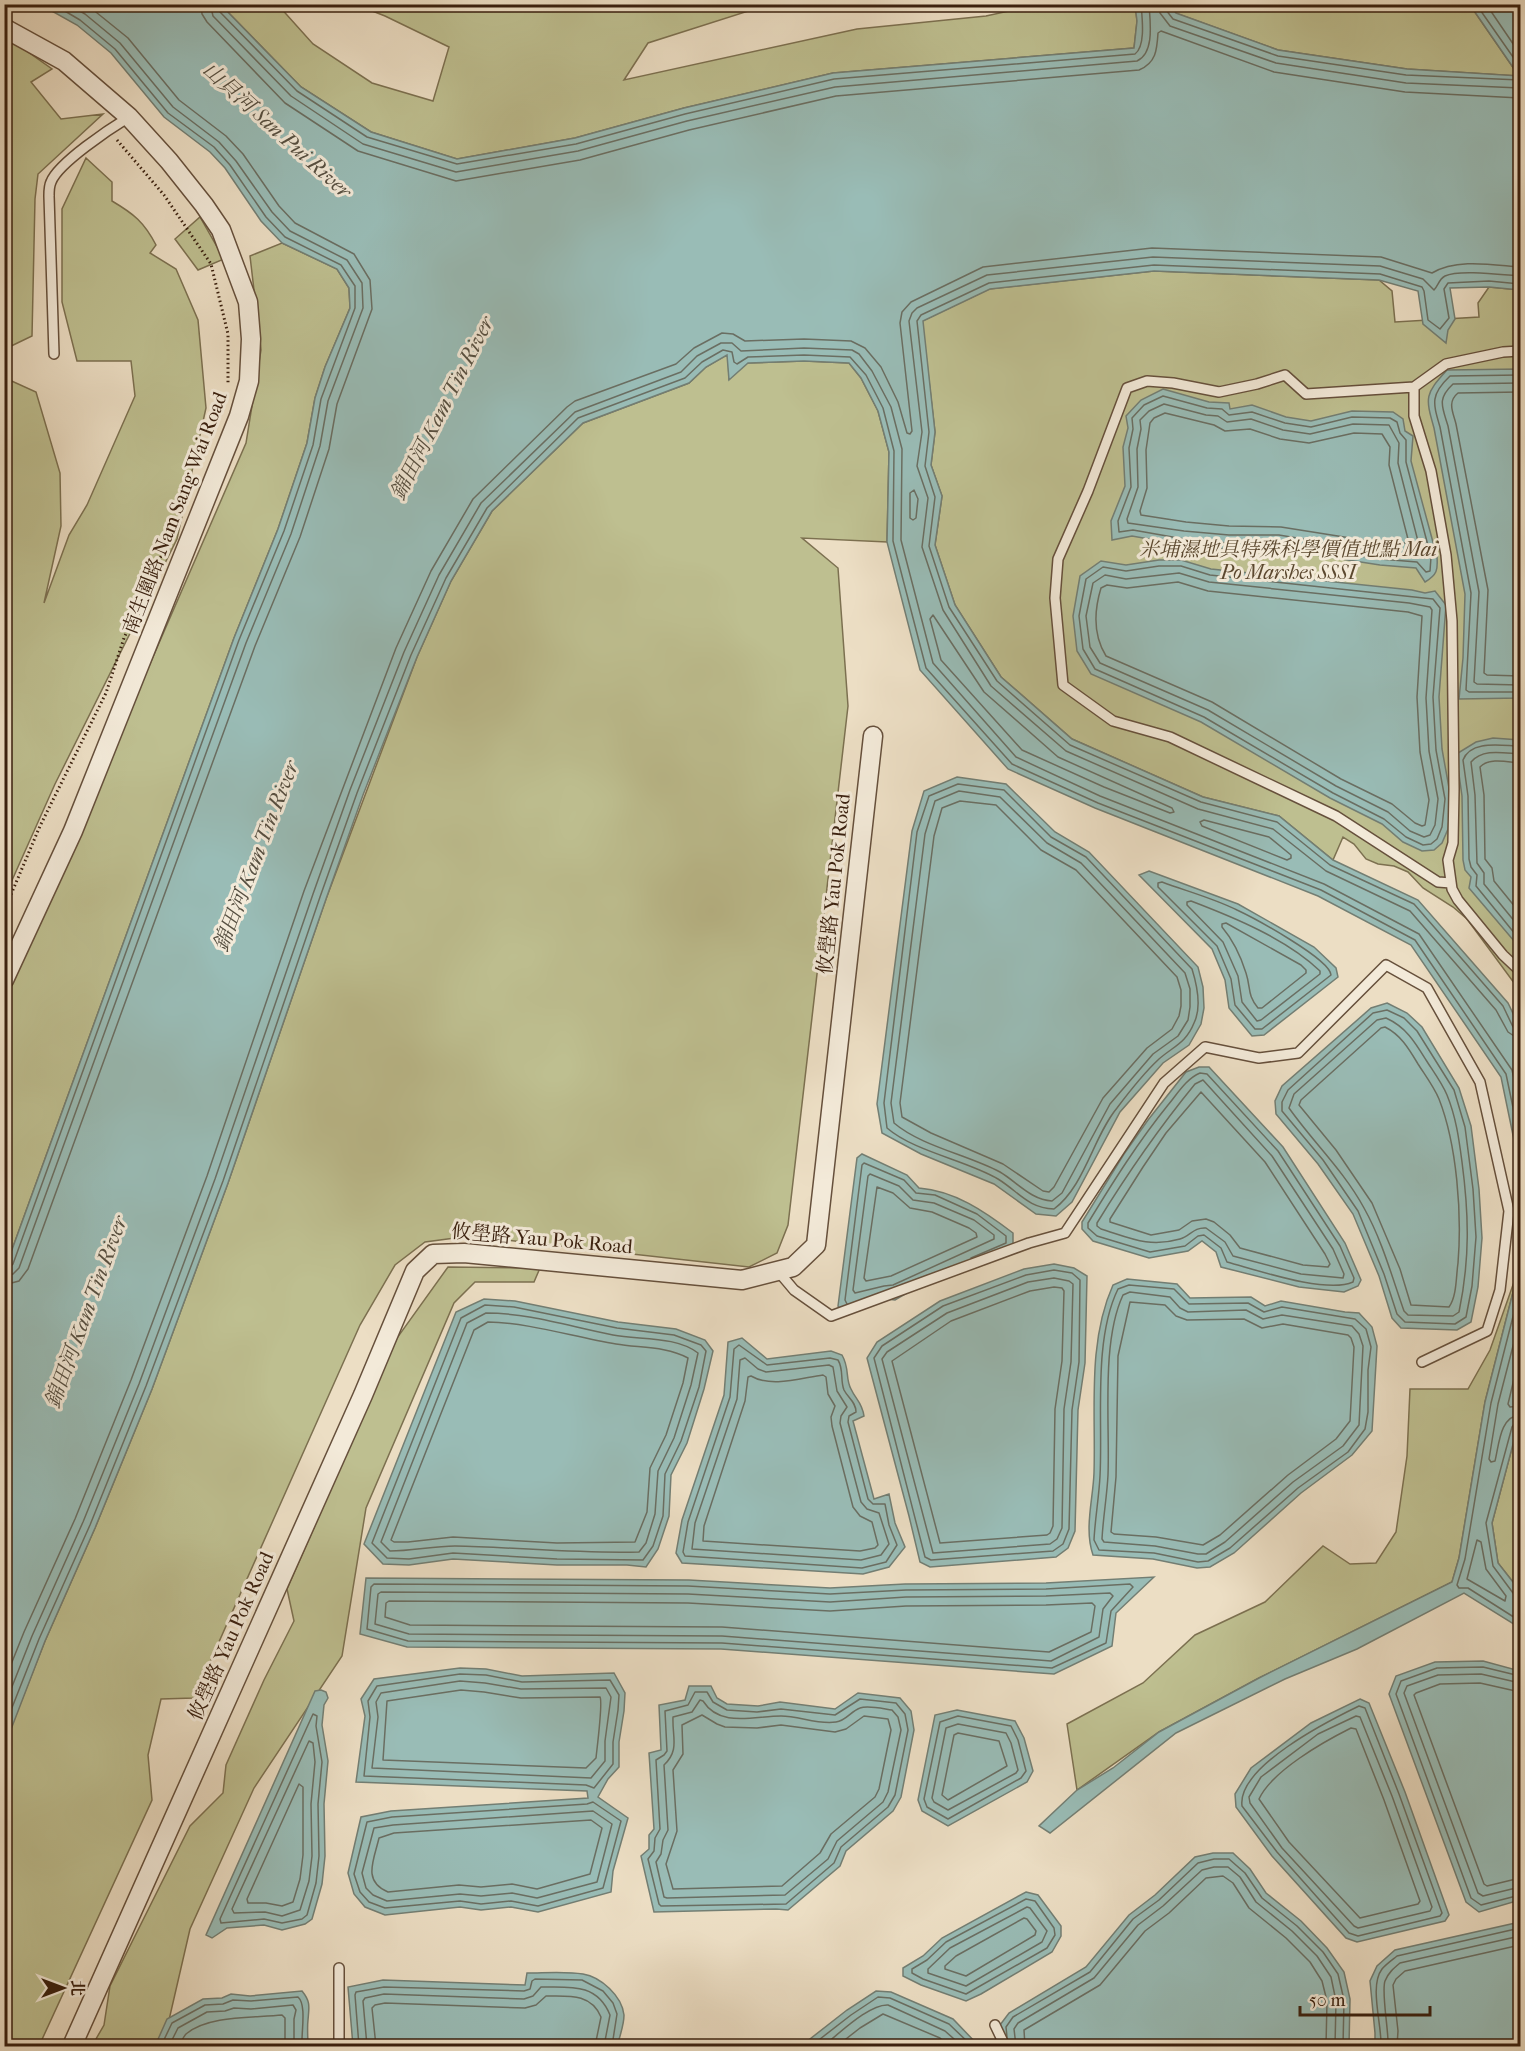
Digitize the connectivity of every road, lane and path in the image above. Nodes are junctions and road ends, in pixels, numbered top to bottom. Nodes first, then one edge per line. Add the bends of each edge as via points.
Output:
1 (4, 28) edge
2 (129, 117) junction
3 (108, 130) junction
4 (1521, 351) edge
5 (54, 354) dead end
6 (228, 386) dead end
7 (1414, 387) junction
8 (176, 523) dead end
9 (873, 736) dead end
10 (1451, 883) junction
11 (4, 911) edge
12 (1521, 971) edge
13 (4, 980) edge
14 (777, 1271) junction
15 (1422, 1362) dead end
16 (339, 1968) dead end
17 (995, 2025) dead end
18 (72, 2046) edge
19 (339, 2046) edge
20 (1005, 2046) edge

1 - 2 street, 南生圍路 Nam Sang Wai Road via 64,61
2 - 3 lane
2 - 13 street, 南生圍路 Nam Sang Wai Road via 169,161 221,230 248,302 249,381 239,416 73,831
3 - 5 lane via 51,181
3 - 6 path via 164,195 211,264 228,334
4 - 7 lane via 1446,364
7 - 10 lane via 1414,416 1431,471 1446,555 1452,621 1454,789 1453,843 1448,860
7 - 10 lane via 1306,394 1285,375 1218,392 1147,381 1127,388 1058,559 1055,598 1063,685 1113,721 1170,737 1226,762 1336,816 1438,882
8 - 11 path via 124,638 106,693 40,826
9 - 14 street, 攸壆路 Yau Pok Road via 816,1245 793,1267
10 - 12 lane via 1458,900
14 - 15 lane via 794,1290 831,1316 1065,1233 1164,1083 1205,1047 1259,1058 1299,1053 1386,965 1427,988 1480,1082 1509,1211 1500,1290 1487,1331
14 - 18 street, 攸壆路 Yau Pok Road via 742,1280 464,1252 433,1254 415,1271
16 - 19 lane
17 - 20 lane

